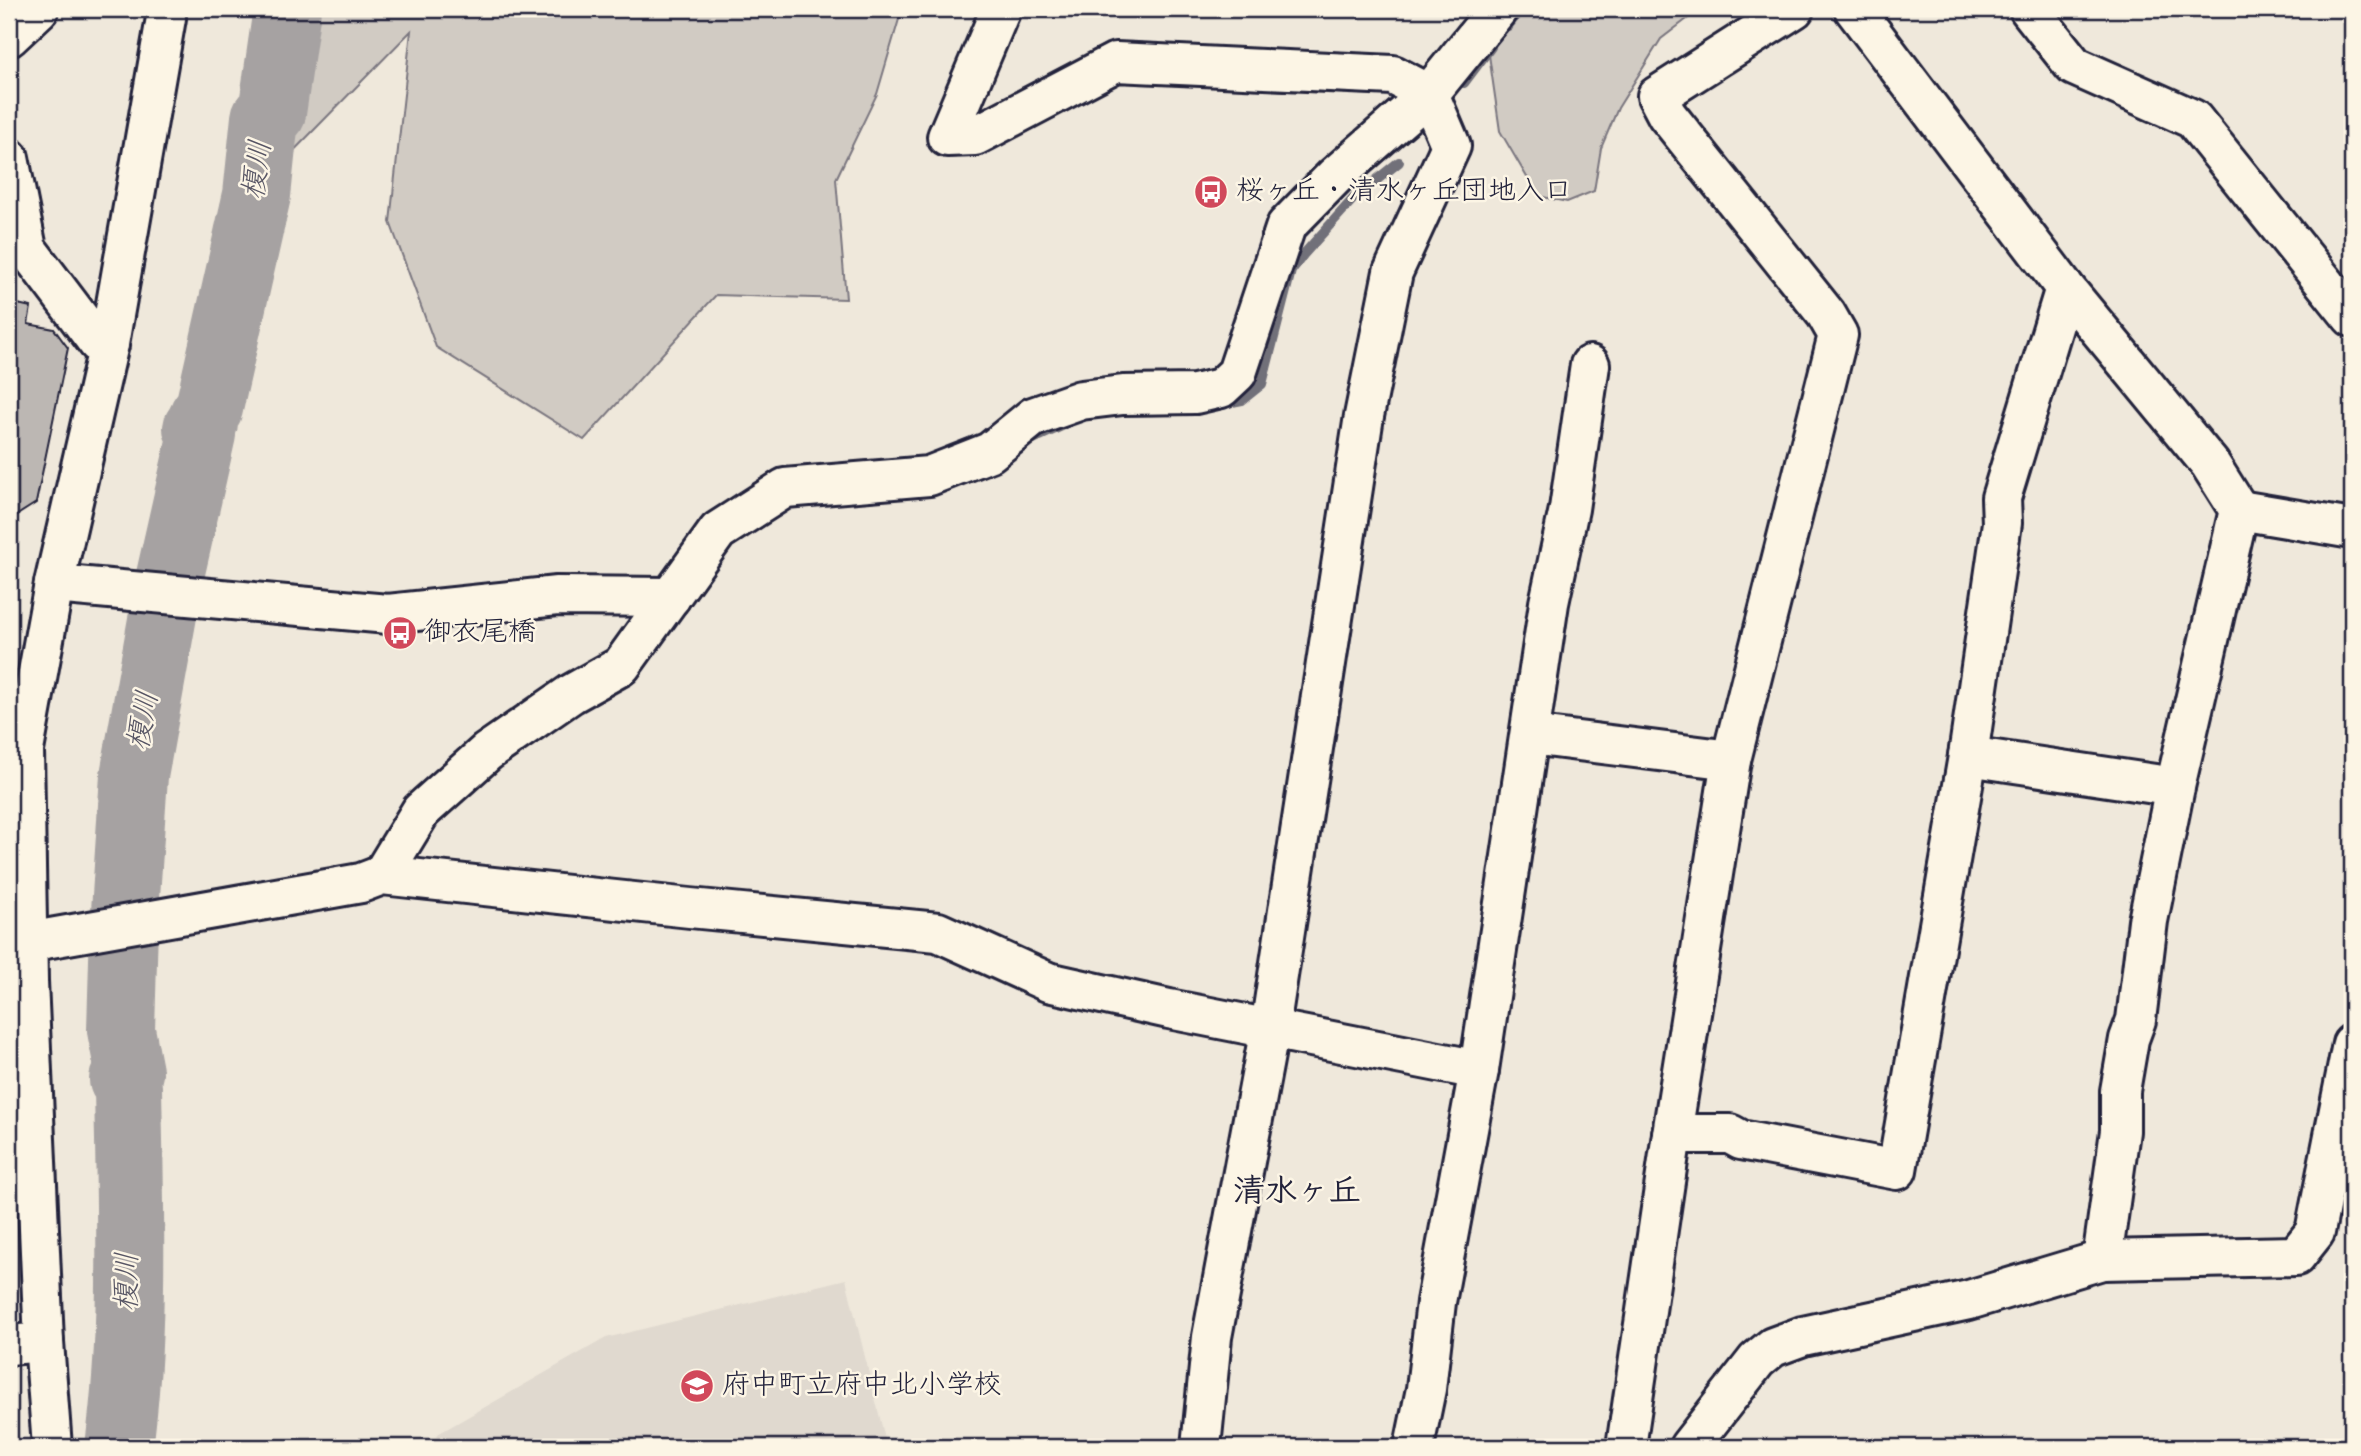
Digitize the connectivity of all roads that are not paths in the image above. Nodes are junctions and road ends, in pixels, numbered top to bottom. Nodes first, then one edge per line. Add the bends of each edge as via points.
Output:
1 (39, 9) edge
2 (164, 9) edge
3 (1001, 9) edge
4 (1498, 9) edge
5 (1794, 9) edge
6 (1854, 9) edge
7 (2029, 9) edge
8 (10, 34) edge
9 (1429, 94) junction
10 (9, 158) edge
11 (2065, 288) junction
12 (2352, 317) edge
13 (109, 344) junction
14 (1590, 365) dead end
15 (2239, 510) junction
16 (2352, 529) edge
17 (54, 584) junction
18 (671, 597) junction
19 (1530, 735) junction
20 (1968, 756) junction
21 (1731, 761) junction
22 (2175, 788) junction
23 (382, 875) junction
24 (27, 942) junction
25 (18, 991) edge
26 (1270, 1028) junction
27 (2352, 1044) edge
28 (1479, 1070) junction
29 (1672, 1134) junction
30 (2102, 1260) junction
31 (27, 1343) edge
32 (51, 1447) edge
33 (1201, 1447) edge
34 (1414, 1447) edge
35 (1626, 1447) edge
36 (1689, 1447) edge

1 - 8 street
2 - 13 street
3 - 9 street via 947,138 975,136 1116,62 1393,75
4 - 9 street
5 - 21 street via 1657,96 1838,335
6 - 11 street
7 - 12 street via 2074,65 2193,118
9 - 18 street via 1335,176 1286,226 1237,373 1221,387 1195,394 1081,400 1033,417 990,452 929,476 785,488 718,531
9 - 26 street via 1451,146 1392,272 1364,416
10 - 13 street via 27,249 99,342
11 - 15 street via 2210,464
11 - 20 street via 2001,498 2002,523
13 - 17 street
14 - 19 street
15 - 16 street
15 - 22 street
17 - 18 street via 388,614 557,596
17 - 24 street via 24,750
18 - 23 street via 621,666 570,694 487,752 421,811
19 - 21 street
19 - 28 street
20 - 22 street
20 - 29 street via 1897,1170 1741,1140 1730,1134
21 - 29 street
22 - 30 street via 2120,1091 2120,1131
23 - 24 street via 361,883
23 - 26 street via 937,932 1048,982
24 - 25 street
25 - 31 street
26 - 28 street
26 - 33 street via 1213,1337
27 - 30 street via 2315,1232 2296,1256
28 - 34 street
29 - 35 street
30 - 36 street via 1969,1300 1803,1336 1773,1347 1757,1360
31 - 32 street

